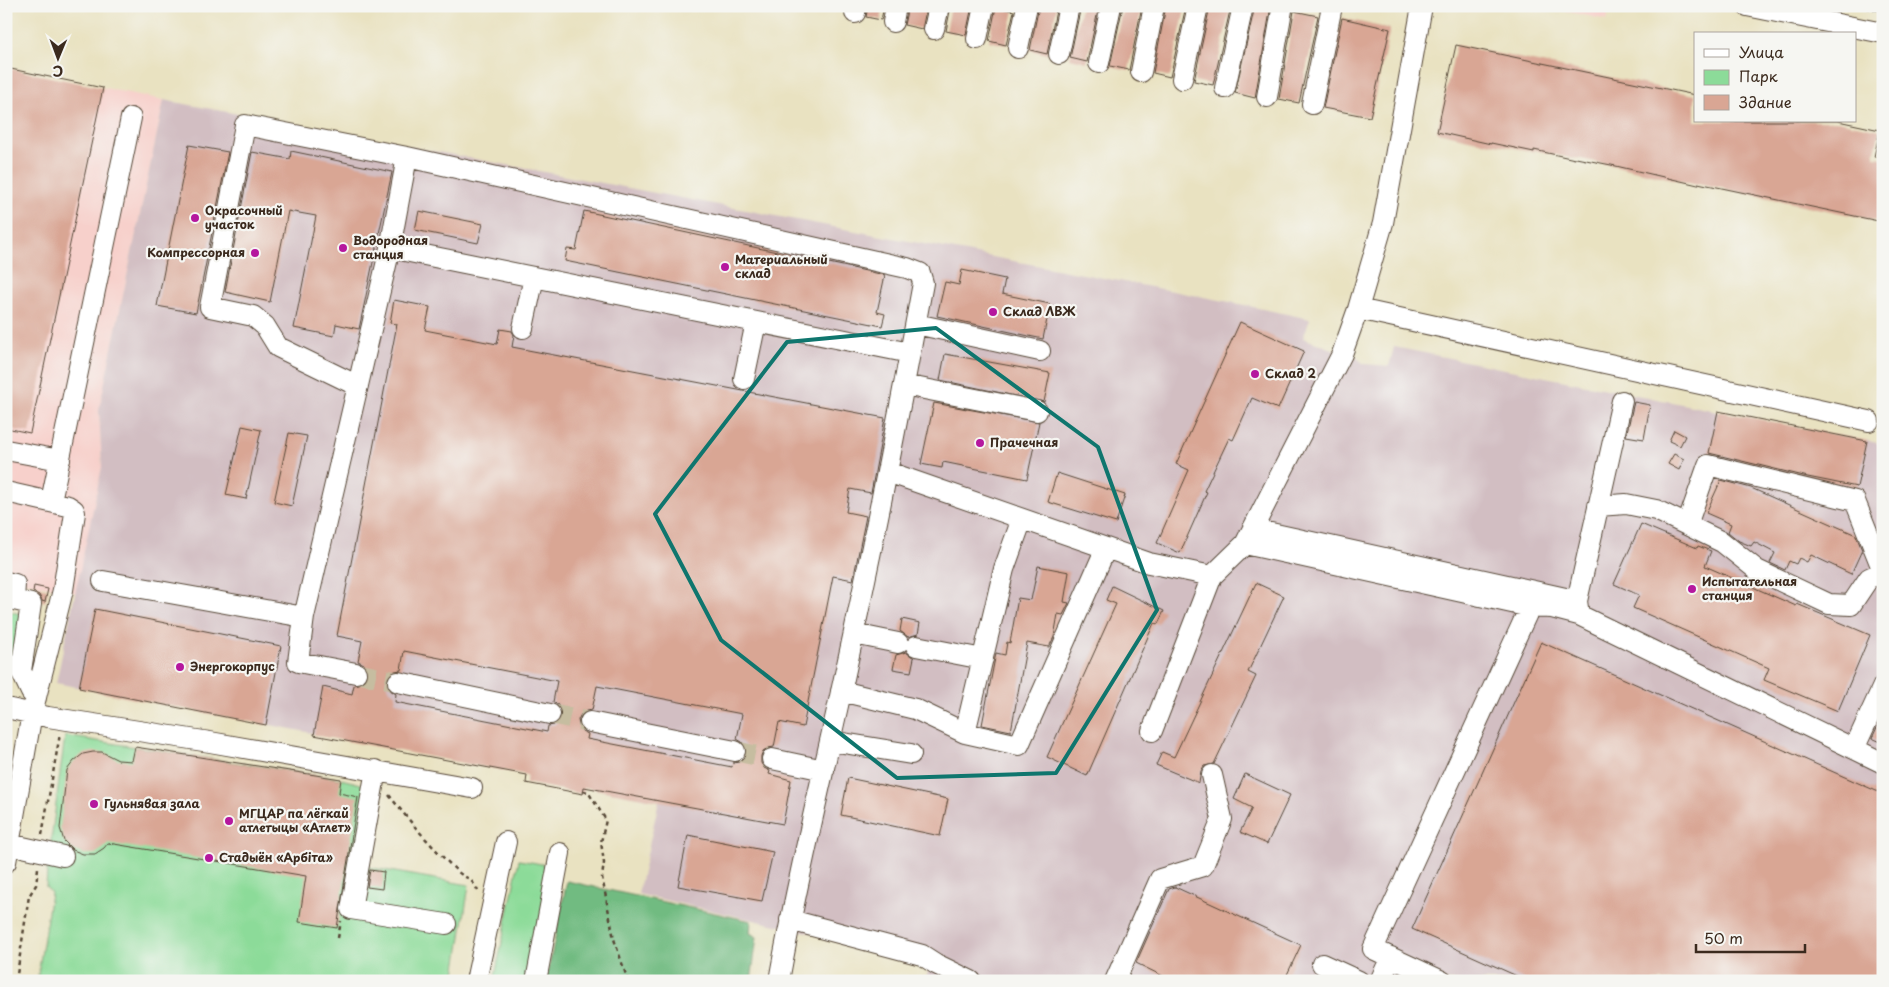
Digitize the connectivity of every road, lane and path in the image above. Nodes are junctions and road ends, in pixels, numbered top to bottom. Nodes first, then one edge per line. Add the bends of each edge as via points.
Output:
1 (939, 6) edge
2 (984, 6) edge
3 (1026, 6) edge
4 (1069, 6) edge
5 (1111, 6) edge
6 (1154, 6) edge
7 (1198, 6) edge
8 (1243, 6) edge
9 (1332, 6) edge
10 (1422, 6) edge
11 (1747, 6) edge
12 (1858, 6) edge
13 (1282, 10) dead end
14 (1883, 11) edge
15 (934, 29) dead end
16 (1883, 33) edge
17 (978, 38) dead end
18 (1018, 48) dead end
19 (1059, 54) dead end
20 (1099, 63) dead end
21 (1142, 72) dead end
22 (1182, 79) dead end
23 (1225, 88) dead end
24 (1267, 96) dead end
25 (1312, 104) dead end
26 (131, 118) dead end
27 (407, 157) junction
28 (390, 248) junction
29 (534, 277) junction
30 (1358, 309) junction
31 (756, 322) junction
32 (916, 324) junction
33 (523, 328) dead end
34 (1040, 351) dead end
35 (910, 353) junction
36 (744, 379) dead end
37 (904, 385) junction
38 (358, 386) junction
39 (1622, 401) dead end
40 (1037, 411) dead end
41 (1869, 420) dead end
42 (6, 450) edge
43 (60, 460) junction
44 (888, 472) junction
45 (6, 492) edge
46 (51, 502) junction
47 (1598, 506) junction
48 (1022, 519) junction
49 (1687, 525) junction
50 (1249, 536) junction
51 (1106, 548) junction
52 (1883, 572) edge
53 (1212, 576) junction
54 (103, 581) dead end
55 (6, 582) edge
56 (1530, 607) junction
57 (1578, 608) junction
58 (304, 617) junction
59 (854, 634) junction
60 (983, 659) junction
61 (14, 670) edge
62 (356, 673) tunnel mouth
63 (398, 682) tunnel mouth
64 (1883, 686) edge
65 (842, 691) junction
66 (34, 705) junction
67 (6, 708) edge
68 (550, 714) tunnel mouth
69 (590, 722) tunnel mouth
70 (1152, 732) dead end
71 (965, 733) junction
72 (830, 741) junction
73 (1854, 749) junction
74 (735, 751) tunnel mouth
75 (911, 754) dead end
76 (772, 759) tunnel mouth
77 (1883, 763) edge
78 (14, 770) edge
79 (824, 770) junction
80 (1212, 774) dead end
81 (374, 777) junction
82 (472, 788) dead end
83 (584, 791) dead end
84 (506, 842) dead end
85 (8, 853) edge
86 (560, 853) dead end
87 (64, 856) dead end
88 (492, 910) junction
89 (790, 920) junction
90 (446, 924) dead end
91 (1391, 957) junction
92 (1322, 964) dead end
93 (476, 981) edge
94 (536, 981) edge
95 (628, 981) edge
96 (779, 981) edge
97 (971, 981) edge
98 (1115, 981) edge
99 (1359, 981) edge
100 (1380, 981) edge
101 (1442, 981) edge

1 - 15 street
2 - 17 street
3 - 18 street
4 - 19 street
5 - 20 street
6 - 21 street
7 - 22 street
8 - 23 street
9 - 25 street
10 - 30 street via 1383,223
11 - 16 street
12 - 14 path
13 - 24 street
26 - 43 street
27 - 28 street
27 - 32 street via 907,268 920,273 923,283
27 - 38 street via 245,125 210,307 252,316 265,326 278,347
28 - 29 street
28 - 38 street
29 - 31 street
29 - 33 street
30 - 41 street
30 - 50 street via 1342,354
31 - 35 street
31 - 36 street
32 - 34 street
32 - 35 street
35 - 37 street
37 - 40 street
37 - 44 street
38 - 58 street
39 - 47 street
42 - 43 street
43 - 46 street
44 - 48 street
44 - 59 street
45 - 46 street
46 - 66 street via 68,506 75,513 63,590
47 - 49 street via 1626,504 1656,510
47 - 57 street
48 - 51 street
48 - 60 street via 1004,569
49 - 52 street via 1722,542 1757,570 1829,604 1851,605 1869,578
49 - 52 street via 1708,465 1855,501
50 - 53 street
50 - 56 street
50 - 57 street
51 - 53 street via 1149,563
51 - 71 street via 1020,745
53 - 70 street
54 - 58 street
55 - 61 street via 15,584 14,600 31,604
56 - 57 street
56 - 91 street via 1373,949
57 - 73 street
58 - 62 street via 298,662
59 - 60 street
59 - 65 street
60 - 71 street
61 - 66 street via 31,692
63 - 68 street
64 - 73 street
65 - 71 street via 915,709
65 - 72 street
66 - 67 street
66 - 78 street
66 - 81 street
69 - 74 street
72 - 75 street
72 - 79 street
73 - 77 street
76 - 79 street
78 - 85 street
79 - 89 street
80 - 98 street via 1222,819 1204,866 1160,879
81 - 82 street
81 - 88 path via 458,872 472,879
81 - 90 street via 351,909
83 - 95 path via 588,792 606,820 601,842 602,877 614,939
84 - 88 street
85 - 87 street
86 - 94 street
88 - 93 street
89 - 96 street
89 - 97 street via 922,955
91 - 100 street
91 - 101 street
92 - 99 street

